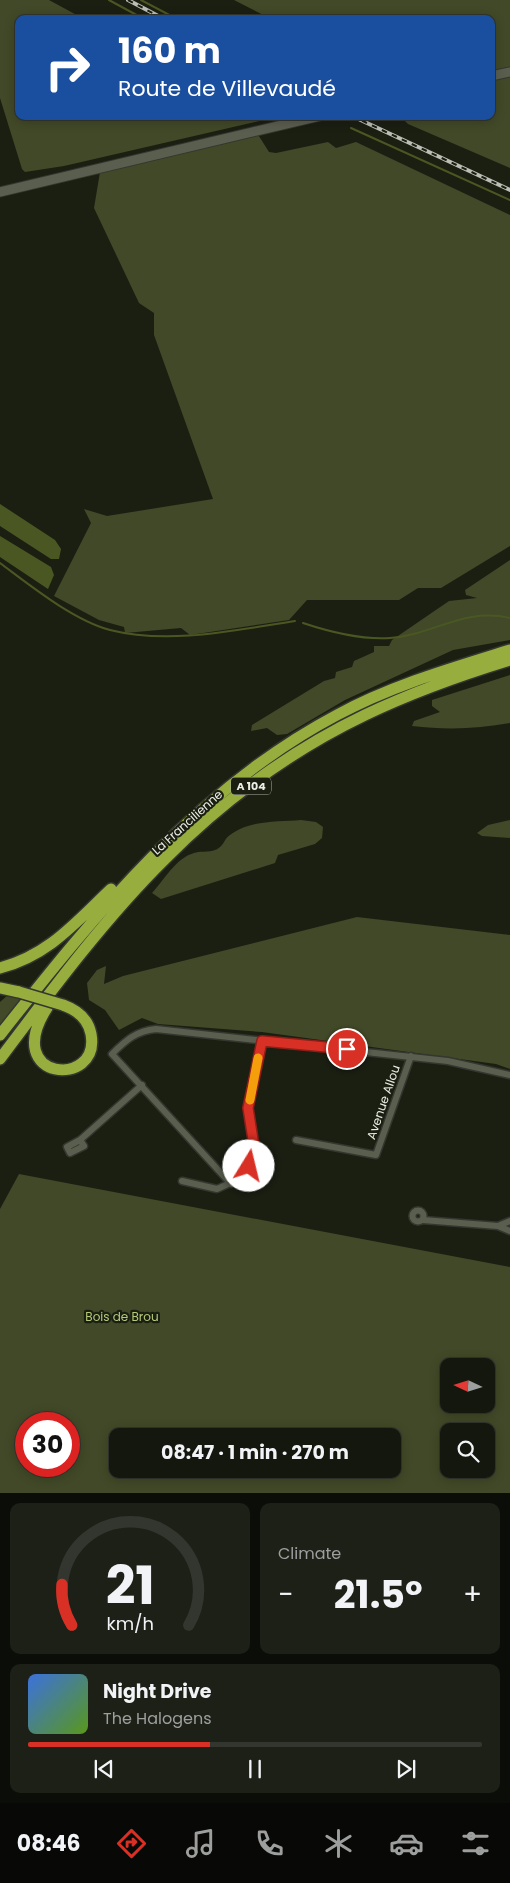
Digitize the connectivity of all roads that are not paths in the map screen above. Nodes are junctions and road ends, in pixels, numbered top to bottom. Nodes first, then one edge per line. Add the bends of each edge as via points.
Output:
1 (510, 72) edge
2 (495, 75) edge
3 (302, 120) edge
4 (0, 192) edge
5 (510, 650) edge
6 (510, 660) edge
7 (145, 863) junction
8 (0, 968) edge
9 (0, 988) edge
10 (50, 993) junction
11 (0, 1036) edge
12 (262, 1041) junction
13 (411, 1056) junction
14 (0, 1059) edge
15 (510, 1074) edge
16 (142, 1085) junction
17 (80, 1140) dead end
18 (296, 1140) dead end
19 (182, 1181) dead end
20 (231, 1184) junction
21 (423, 1220) dead end
22 (510, 1221) edge
23 (498, 1226) junction
24 (510, 1231) edge

1 - 2 main road
3 - 4 main road
5 - 7 highway, La Francilienne / A 104 via 389,691 290,741 200,811
6 - 10 highway, La Francilienne / A 104 via 365,715 316,742 230,801 165,858
7 - 8 highway via 135,866 48,947 32,958
7 - 11 highway, La Francilienne / A 104 via 100,911
9 - 10 highway, bridge via 18,992 63,1005 84,1018 92,1044 82,1063 72,1069 61,1070 43,1063 35,1050 36,1029 48,1006
10 - 14 highway, La Francilienne / A 104
12 - 13 street
12 - 16 street via 156,1029 136,1033 112,1054
12 - 20 street via 248,1108 253,1136 252,1157 245,1173
13 - 15 street
13 - 18 street, Avenue Allou via 376,1155
16 - 17 street
16 - 20 street
19 - 20 street via 208,1188
21 - 23 street
22 - 23 street
23 - 24 street

